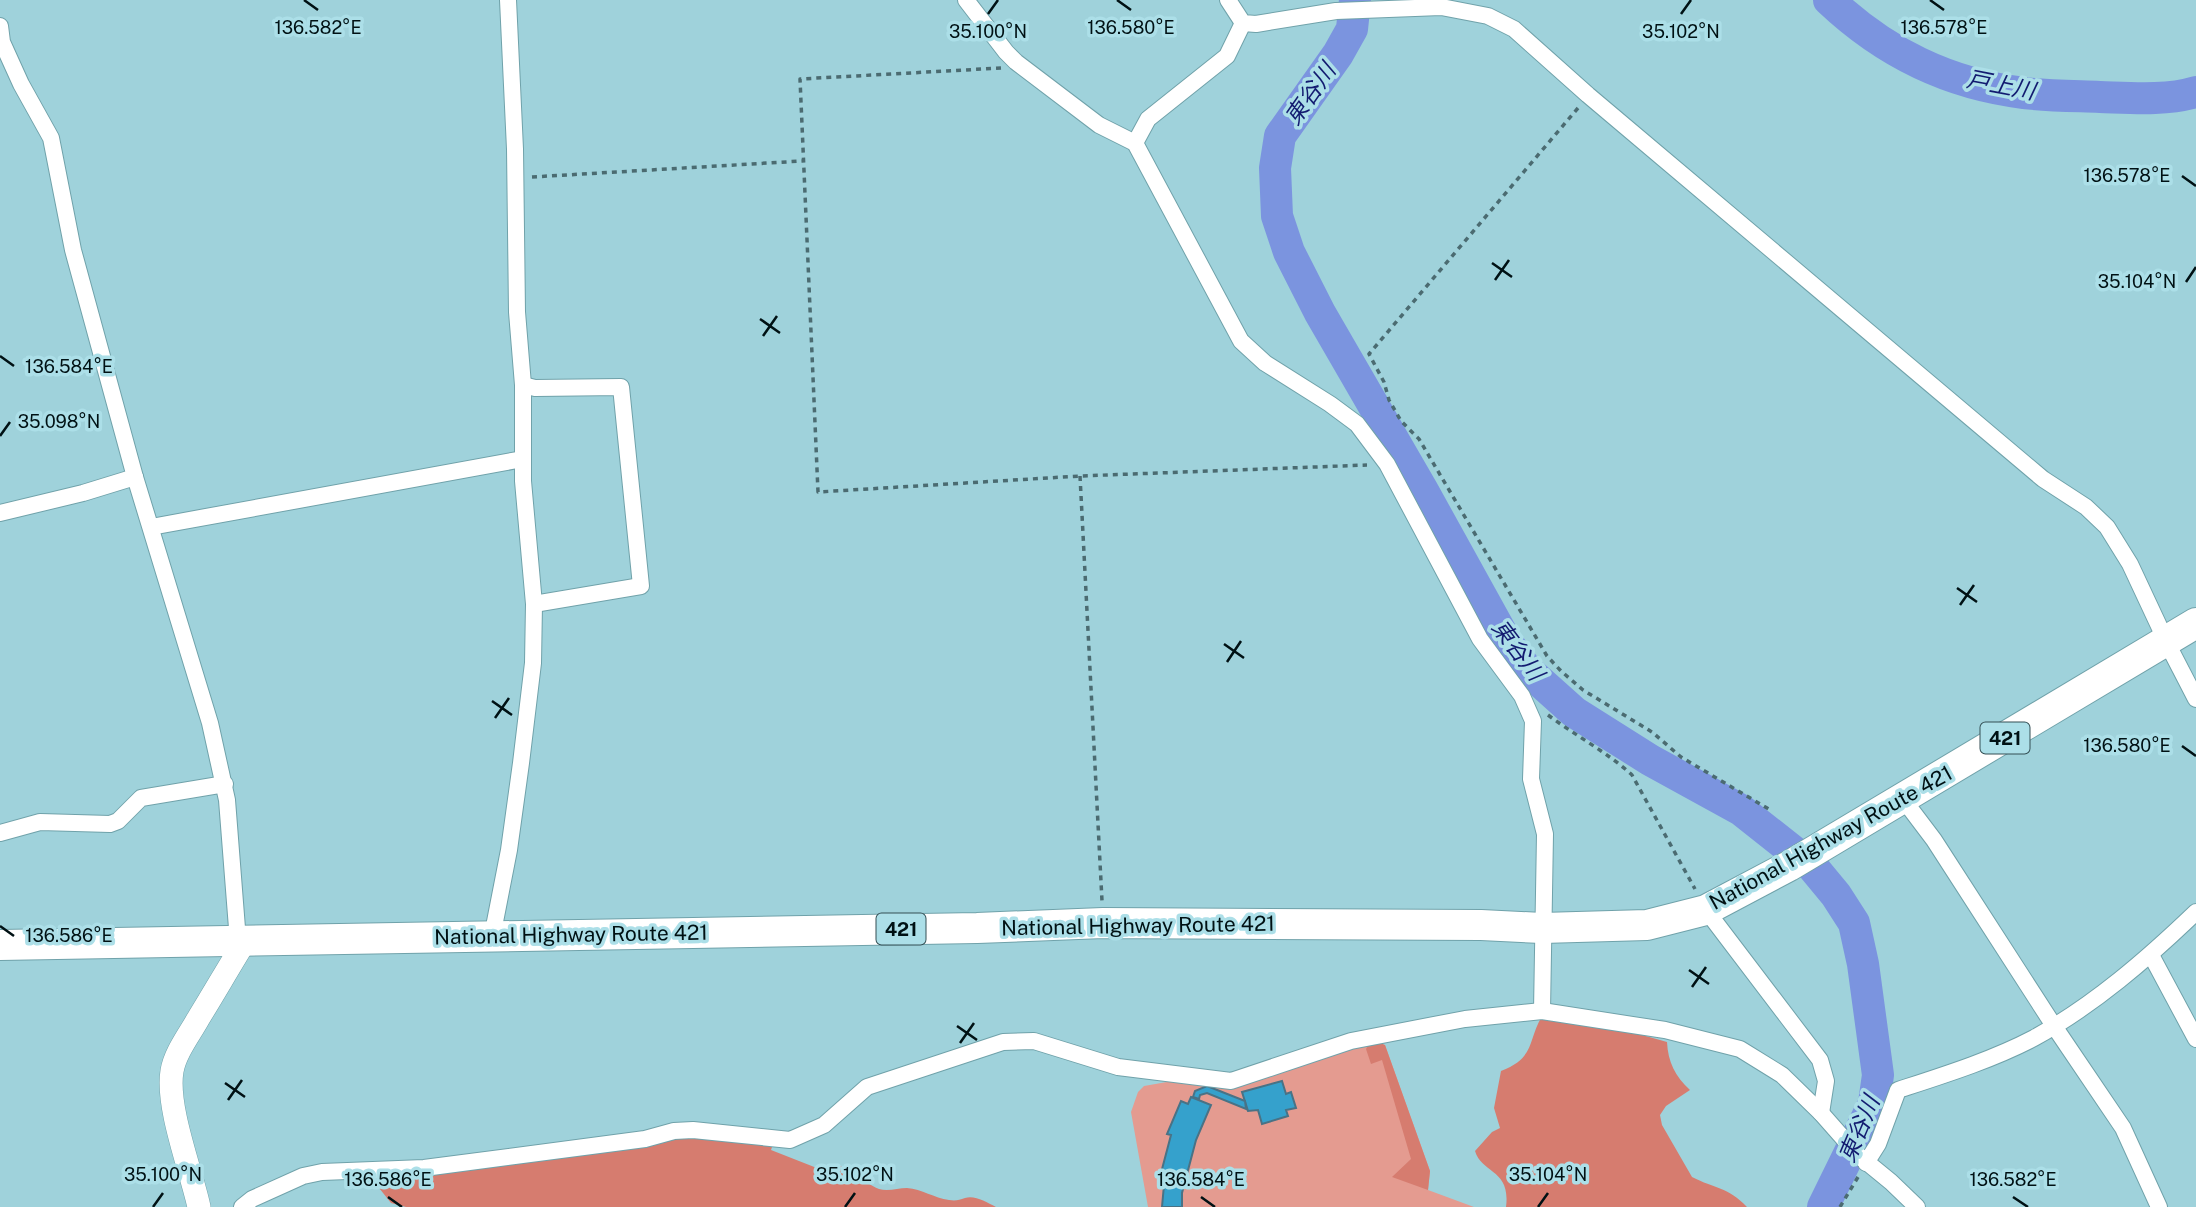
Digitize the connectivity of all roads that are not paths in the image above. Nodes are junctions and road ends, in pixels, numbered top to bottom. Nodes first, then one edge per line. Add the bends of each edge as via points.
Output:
1 (508, 0) edge
2 (966, 0) edge
3 (1228, 0) edge
4 (1242, 23) junction
5 (1, 37) edge
6 (1135, 143) junction
7 (523, 385) junction
8 (523, 459) junction
9 (135, 477) junction
10 (0, 513) edge
11 (151, 527) junction
12 (534, 604) junction
13 (2196, 623) edge
14 (2166, 641) junction
15 (2196, 699) edge
16 (225, 784) junction
17 (1903, 799) junction
18 (0, 832) edge
19 (1706, 909) junction
20 (2196, 912) edge
21 (1542, 928) junction
22 (492, 937) junction
23 (242, 941) junction
24 (0, 945) edge
25 (2151, 955) junction
26 (1542, 1011) junction
27 (2054, 1026) junction
28 (2196, 1040) edge
29 (1822, 1113) junction
30 (1862, 1159) junction
31 (199, 1207) edge
32 (242, 1207) edge
33 (1917, 1207) edge
34 (2159, 1207) edge

1 - 7 street
2 - 6 street via 1016,62 1099,125
3 - 4 street
4 - 6 street via 1227,56 1148,119
4 - 14 street via 1336,11 1441,7 1488,16 1514,29 2043,479 2086,507 2107,527 2130,564
5 - 9 street via 51,138 73,250
6 - 21 street via 1241,341 1265,363 1357,424 1387,464 1480,639 1522,696 1533,722 1531,779 1545,834
7 - 8 street
7 - 12 street via 621,387 641,586
8 - 11 street
8 - 12 street
9 - 10 street
9 - 11 street
11 - 16 street
12 - 22 street via 533,663 521,763
13 - 14 highway, National Highway Route 421 / 421
14 - 15 street
14 - 17 highway, National Highway Route 421 / 421
16 - 18 street via 141,797 110,824 40,822
16 - 23 street
17 - 19 highway, National Highway Route 421 / 421
17 - 27 street
19 - 21 highway, National Highway Route 421 / 421 via 1647,925
19 - 29 street via 1820,1060 1826,1082
20 - 25 street
21 - 22 highway, National Highway Route 421 / 421 via 1103,923
21 - 26 street
22 - 23 highway, National Highway Route 421 / 421
23 - 24 highway, National Highway Route 421 / 421
23 - 31 street via 172,1072 177,1120
25 - 27 street
25 - 28 street
26 - 29 street via 1665,1031 1740,1049 1782,1074
26 - 32 street via 1465,1019 1351,1041 1230,1081 1118,1067 1034,1041 1003,1042 867,1087 824,1125 790,1140 674,1131 645,1139 424,1168 322,1172 303,1176
27 - 30 street via 1955,1071 1898,1090 1878,1144
27 - 34 street via 2123,1128
29 - 30 street
30 - 33 street

